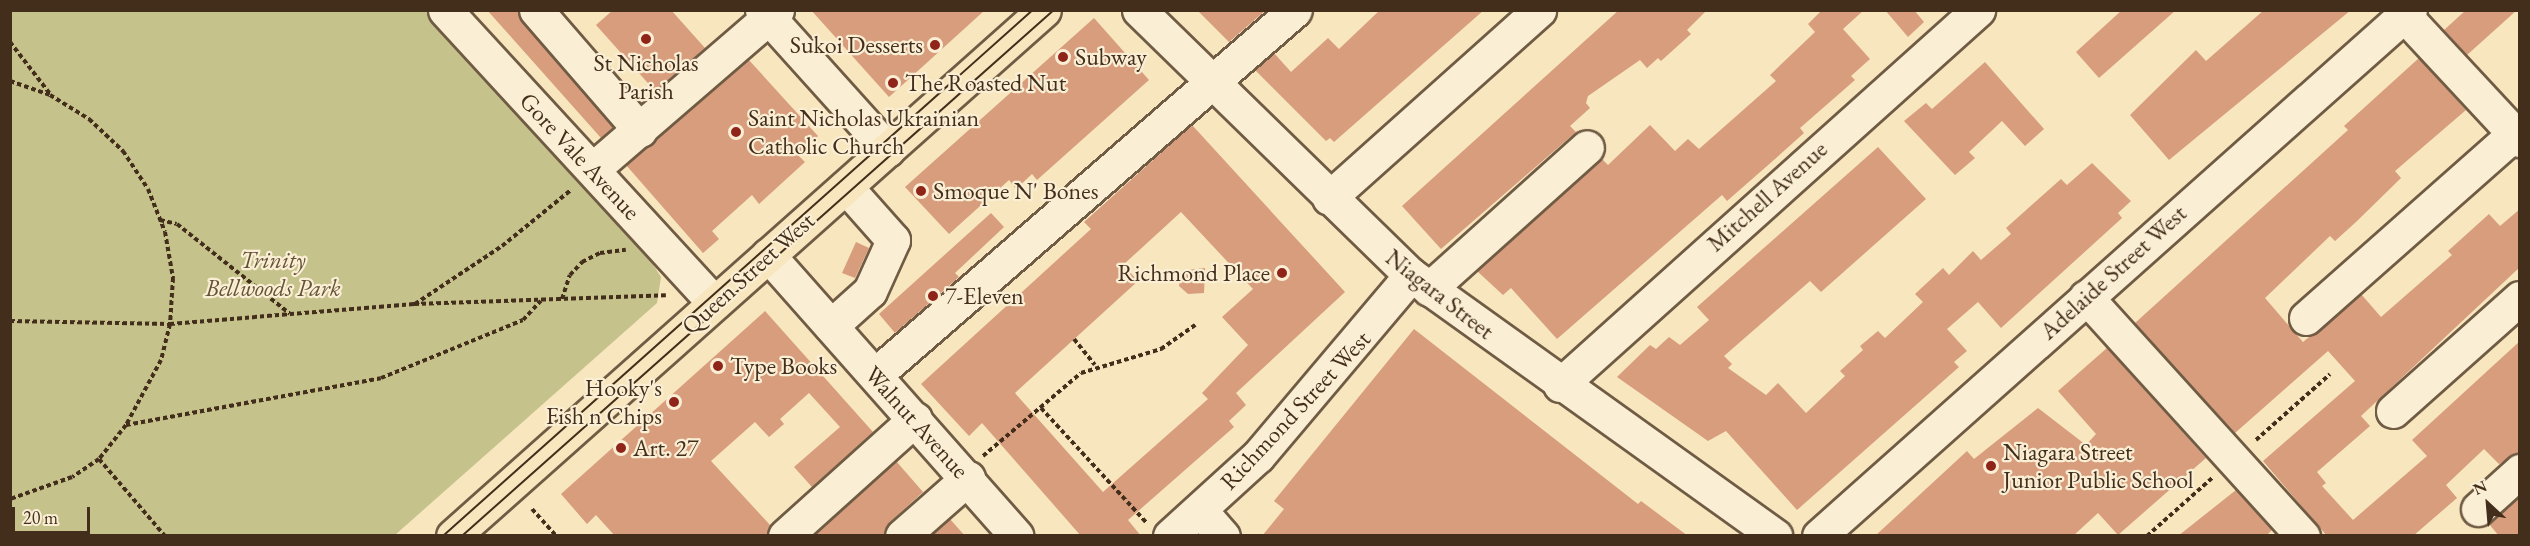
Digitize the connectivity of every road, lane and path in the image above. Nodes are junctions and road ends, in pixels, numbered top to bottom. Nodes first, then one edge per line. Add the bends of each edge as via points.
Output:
1 (445, 10) edge
2 (536, 10) edge
3 (1044, 10) edge
4 (1139, 10) edge
5 (1295, 10) edge
6 (1539, 10) edge
7 (1978, 10) edge
8 (769, 13) edge
9 (2407, 13) edge
10 (10, 42) edge
11 (10, 81) edge
12 (1212, 84) junction
13 (50, 95) junction
14 (640, 130) junction
15 (2517, 137) edge
16 (1587, 147) dead end
17 (888, 150) junction
18 (593, 170) junction
19 (846, 187) junction
20 (1329, 198) junction
21 (160, 220) junction
22 (636, 250) dead end
23 (768, 255) junction
24 (1420, 282) junction
25 (664, 286) dead end
26 (2086, 297) junction
27 (2520, 298) edge
28 (562, 299) junction
29 (541, 300) junction
30 (714, 303) junction
31 (414, 304) junction
32 (291, 315) junction
33 (2306, 318) dead end
34 (10, 321) edge
35 (170, 324) junction
36 (1195, 325) dead end
37 (831, 326) junction
38 (1074, 339) dead end
39 (1095, 365) junction
40 (875, 375) junction
41 (1560, 385) junction
42 (1041, 408) junction
43 (2392, 411) dead end
44 (915, 419) junction
45 (126, 425) junction
46 (99, 459) junction
47 (2520, 471) edge
48 (968, 478) junction
49 (10, 499) edge
50 (2478, 508) dead end
51 (532, 509) dead end
52 (1200, 510) junction
53 (1161, 532) edge
54 (165, 536) edge
55 (453, 536) edge
56 (556, 536) edge
57 (785, 536) edge
58 (902, 536) edge
59 (1017, 536) edge
60 (1223, 536) edge
61 (1775, 536) edge
62 (1818, 536) edge
63 (2303, 536) edge

1 - 18 street, Gore Vale Avenue
2 - 14 street
3 - 17 main road, Queen Street West
4 - 12 street, Niagara Street
5 - 12 street
6 - 20 street
7 - 41 street, Mitchell Avenue
8 - 14 street
8 - 17 street
9 - 15 street
9 - 26 street, Adelaide Street West
10 - 13 path
11 - 13 path
12 - 20 street, Niagara Street
12 - 40 street
13 - 21 path via 89,119 123,151 148,189
14 - 18 street
15 - 33 street
16 - 24 street, Richmond Street West
17 - 19 main road, Queen Street West
18 - 30 street, Gore Vale Avenue
18 - 31 path via 536,220
19 - 23 main road, Queen Street West
19 - 37 street via 892,240 870,291
20 - 24 street, Niagara Street
21 - 32 path via 177,224
21 - 35 path via 173,278
22 - 28 path via 600,253 582,262 570,275
23 - 30 main road, Queen Street West
23 - 37 street, Walnut Avenue
24 - 41 street, Niagara Street
24 - 52 street, Richmond Street West
25 - 28 path via 670,295
26 - 62 street, Adelaide Street West
26 - 63 street
27 - 43 street
28 - 29 path
29 - 31 path
29 - 45 path via 523,320 381,378
30 - 55 main road, Queen Street West
31 - 32 path
32 - 35 path
34 - 35 path
35 - 45 path via 150,385
36 - 39 path via 1161,349 1126,363
37 - 40 street, Walnut Avenue
38 - 39 path
39 - 42 path
40 - 44 street, Walnut Avenue
41 - 61 street, Niagara Street
42 - 48 path via 982,457
42 - 53 path
44 - 48 street, Walnut Avenue
44 - 57 street
45 - 46 path
46 - 49 path via 72,477
46 - 54 path
47 - 50 street
48 - 58 street
48 - 59 street, Walnut Avenue
51 - 56 path
52 - 53 street, Richmond Street West
52 - 60 street

